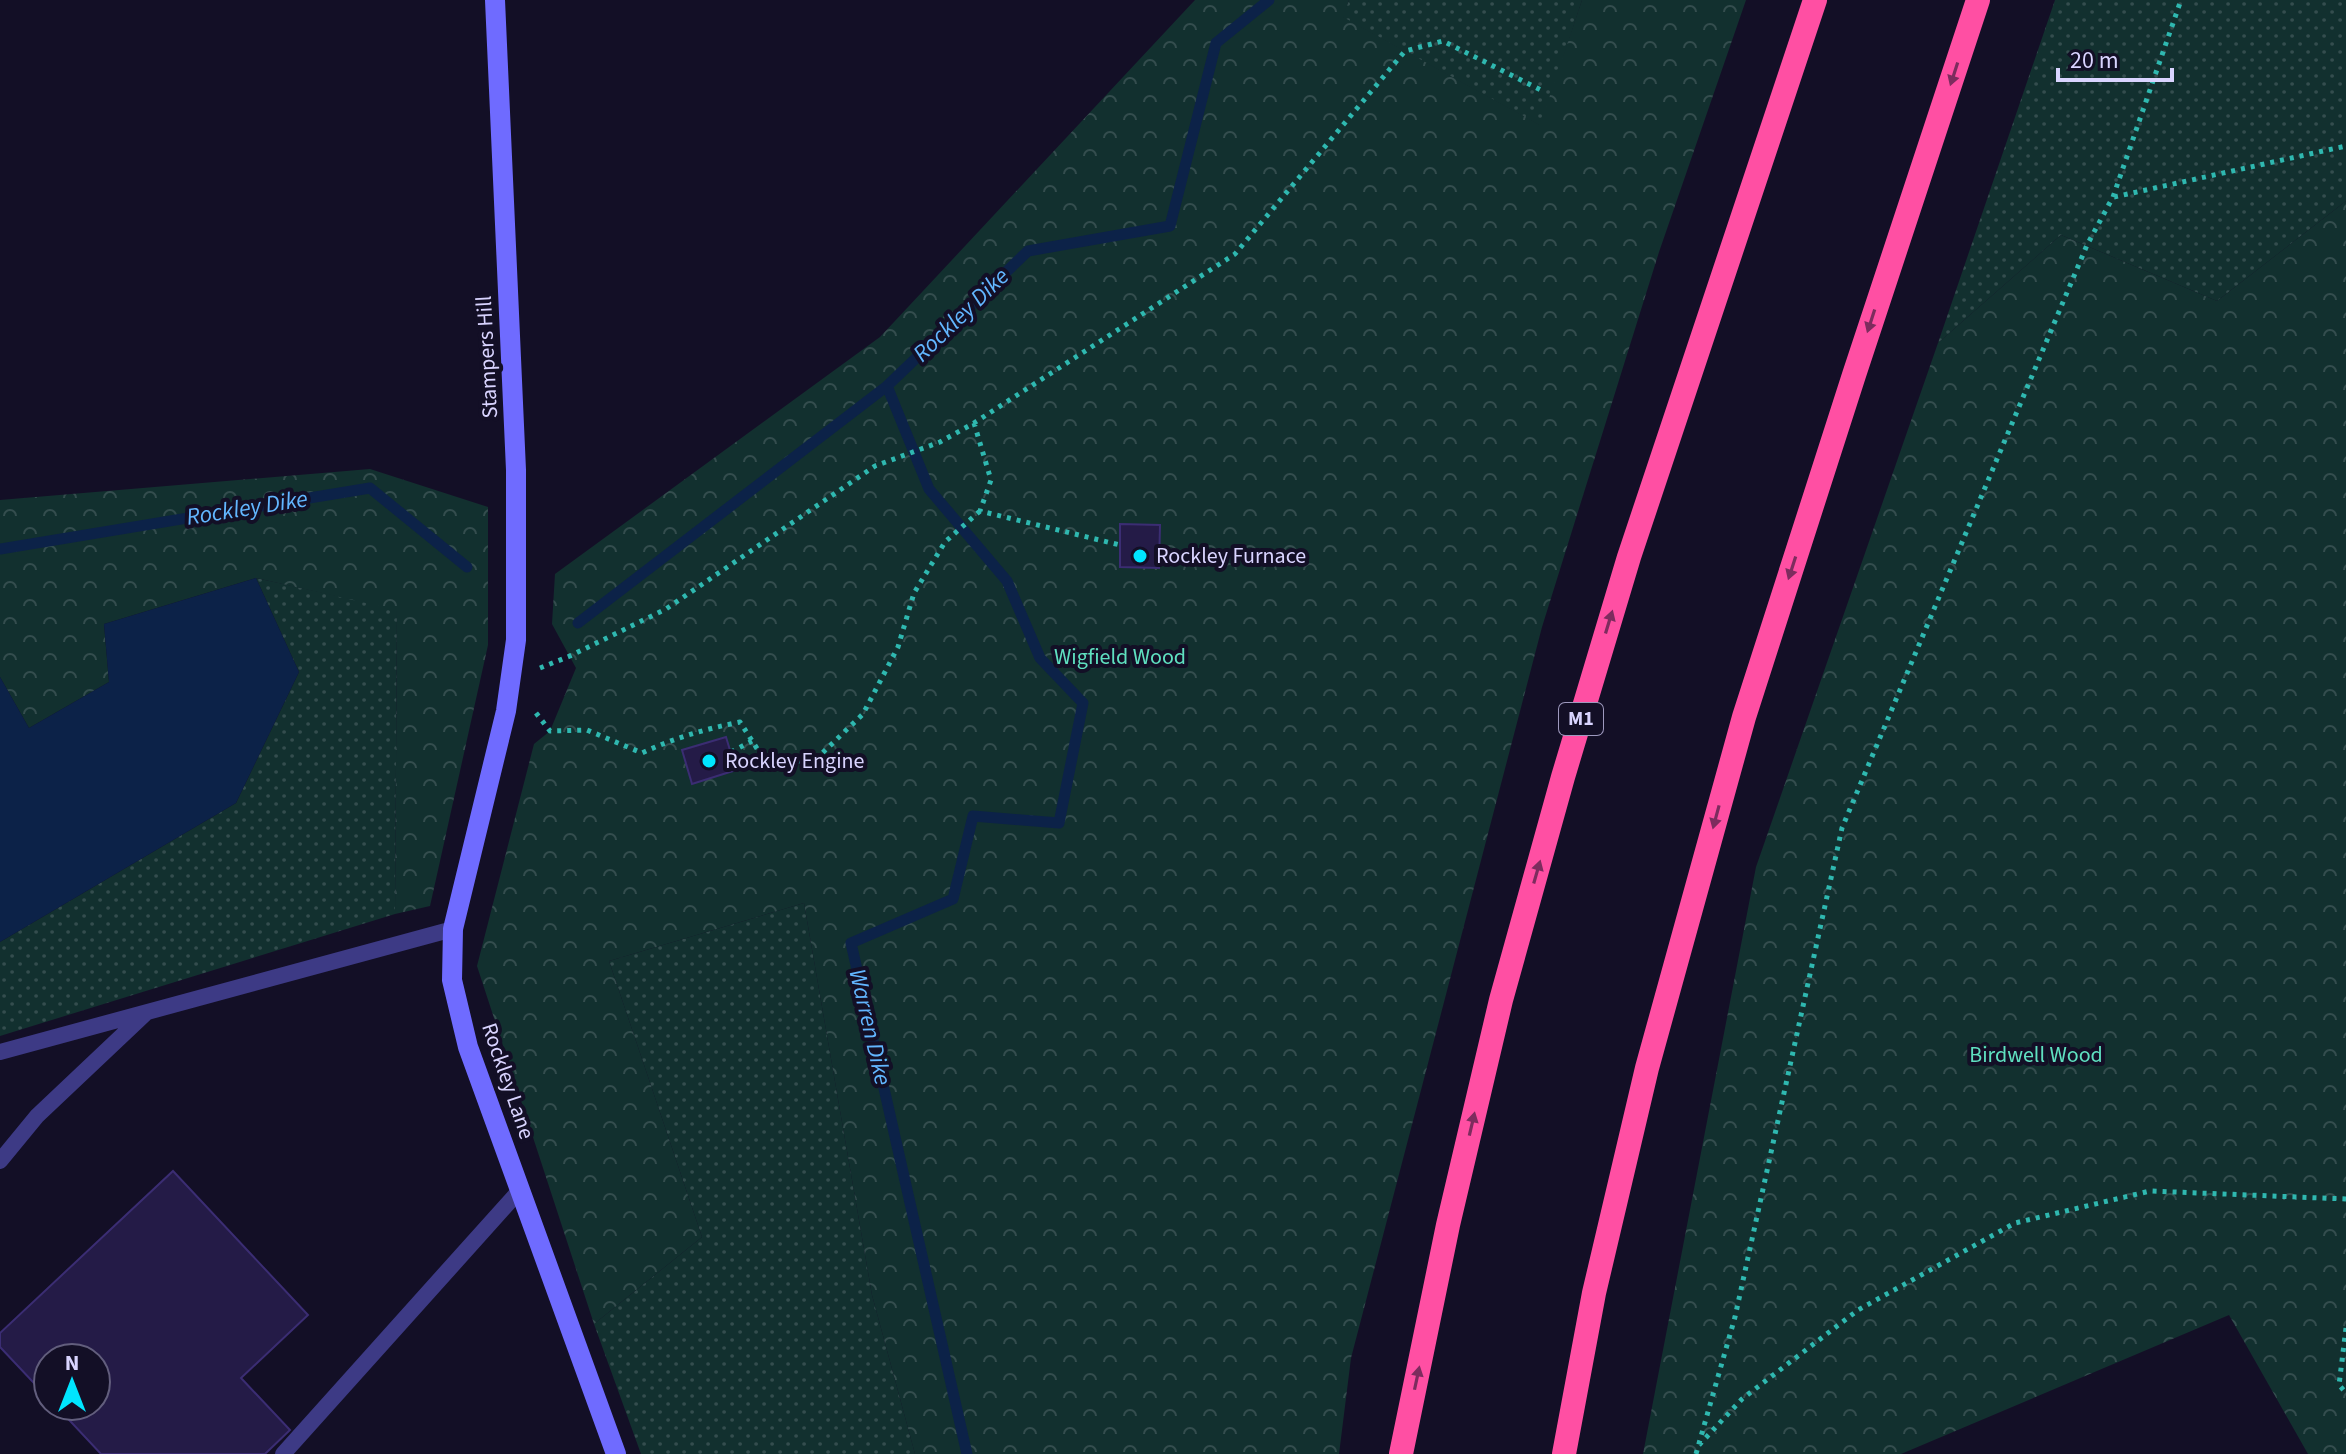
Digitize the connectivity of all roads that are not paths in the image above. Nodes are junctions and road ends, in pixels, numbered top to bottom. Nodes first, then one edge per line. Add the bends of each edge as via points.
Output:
1 (495, 0) edge
2 (1815, 0) edge
3 (1978, 0) edge
4 (506, 711) joint
5 (453, 929) junction
6 (150, 1010) junction
7 (0, 1052) edge
8 (0, 1161) edge
9 (520, 1190) junction
10 (283, 1454) edge
11 (616, 1454) edge
12 (1401, 1454) edge
13 (1564, 1454) edge

1 - 4 street, Stampers Hill via 516,470 516,640
12 -> 2 highway, M1 via 1501,1000 1563,777 1629,557
3 -> 13 highway via 1744,717 1647,1068 1594,1293
4 - 5 street, Rockley Lane
5 - 6 lane
5 - 9 street, Rockley Lane via 452,980 468,1047
6 - 7 lane
6 - 8 lane via 37,1116
9 - 10 lane
9 - 11 street, Rockley Lane

